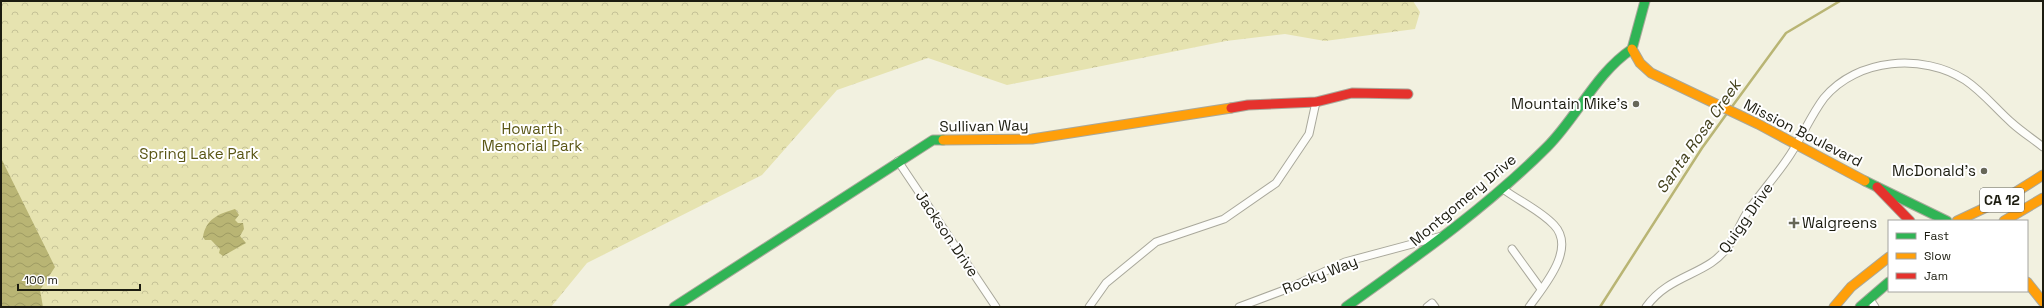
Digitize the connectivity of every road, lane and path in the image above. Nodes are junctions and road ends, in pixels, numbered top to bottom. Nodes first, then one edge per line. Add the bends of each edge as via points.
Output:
1 (1645, 1) edge
2 (1632, 50) junction
3 (1408, 94) dead end
4 (1316, 102) junction
5 (1797, 145) junction
6 (2043, 147) edge
7 (898, 161) junction
8 (2043, 175) edge
9 (1877, 187) junction
10 (1503, 189) junction
11 (2043, 198) edge
12 (2016, 217) edge
13 (1909, 220) edge
14 (1945, 220) edge
15 (1960, 220) edge
16 (1448, 235) junction
17 (1512, 249) dead end
18 (1888, 258) edge
19 (1888, 283) edge
20 (2028, 283) edge
21 (1541, 290) junction
22 (1869, 298) junction
23 (2043, 302) edge
24 (674, 307) edge
25 (996, 307) edge
26 (1089, 307) edge
27 (1239, 307) edge
28 (1346, 307) edge
29 (1427, 307) edge
30 (1435, 307) edge
31 (1529, 307) edge
32 (1646, 307) edge
33 (1834, 307) edge
34 (1860, 307) edge
35 (1875, 307) edge

1 - 2 street
2 - 5 street, Mission Boulevard via 1640,63 1651,73
2 - 10 street, Montgomery Drive via 1616,60 1567,125
3 - 4 street, Sullivan Way via 1352,94
4 - 7 street, Sullivan Way via 1248,105 1032,139 933,140
4 - 26 street via 1309,134 1276,183 1224,219 1156,242 1106,283
5 - 6 street, Quigg Drive via 1824,99 1847,78 1872,67 1917,64 1939,69 1965,80
5 - 9 street, Mission Boulevard
5 - 32 street, Quigg Drive via 1748,210 1723,253 1708,265 1668,285 1651,299
7 - 24 street, Sullivan Way
7 - 25 street, Jackson Drive
8 - 15 street, CA 12 via 2001,201
9 - 13 street
9 - 14 street, Mission Boulevard
10 - 16 street, Montgomery Drive
10 - 21 street via 1548,219 1560,234 1560,254
11 - 12 street, CA 12
16 - 27 street, Rocky Way via 1345,262 1287,289
16 - 28 street, Montgomery Drive
17 - 21 street
18 - 33 street via 1851,287
19 - 22 street
20 - 23 street
21 - 31 street
22 - 34 street
22 - 35 street
29 - 30 street via 1432,303

